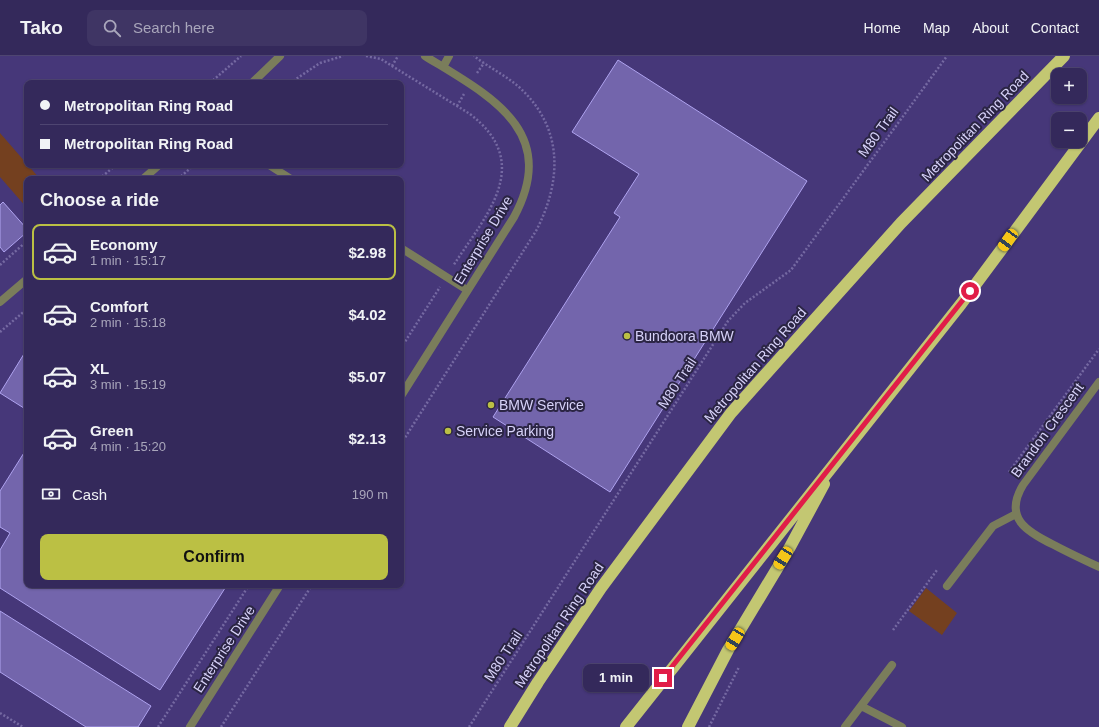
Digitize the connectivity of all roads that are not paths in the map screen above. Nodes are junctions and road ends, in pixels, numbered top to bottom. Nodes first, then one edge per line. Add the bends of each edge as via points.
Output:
1 (280, 56) edge
2 (449, 56) edge
3 (1064, 56) edge
4 (428, 57) edge
5 (443, 67) junction
6 (255, 80) edge
7 (1099, 118) edge
8 (156, 168) edge
9 (274, 168) edge
10 (146, 176) edge
11 (286, 176) edge
12 (404, 250) edge
13 (24, 282) edge
14 (467, 290) junction
15 (0, 302) edge
16 (1099, 382) edge
17 (404, 391) edge
18 (840, 455) junction
19 (1016, 514) junction
20 (1099, 567) edge
21 (947, 586) dead end
22 (278, 588) edge
23 (892, 665) dead end
24 (861, 706) junction
25 (190, 727) edge
26 (510, 727) edge
27 (626, 727) edge
28 (688, 727) edge
29 (845, 727) edge
30 (902, 727) edge

1 - 6 street
2 - 5 street
3 - 26 highway, Metropolitan Ring Road via 901,223 731,413 601,588
4 - 5 street, Enterprise Drive
5 - 14 street, Enterprise Drive via 488,96 507,112 521,134 528,160 523,200
7 - 18 highway via 961,304
8 - 10 street
9 - 11 street
12 - 14 street
13 - 15 street
14 - 17 street, Enterprise Drive
16 - 19 street, Brandon Crescent via 1023,485 1016,499
18 - 27 highway
18 - 28 highway via 790,547 728,650
19 - 20 street via 1028,532
19 - 21 street via 993,526
22 - 25 street, Enterprise Drive
23 - 24 street
24 - 29 street
24 - 30 street

